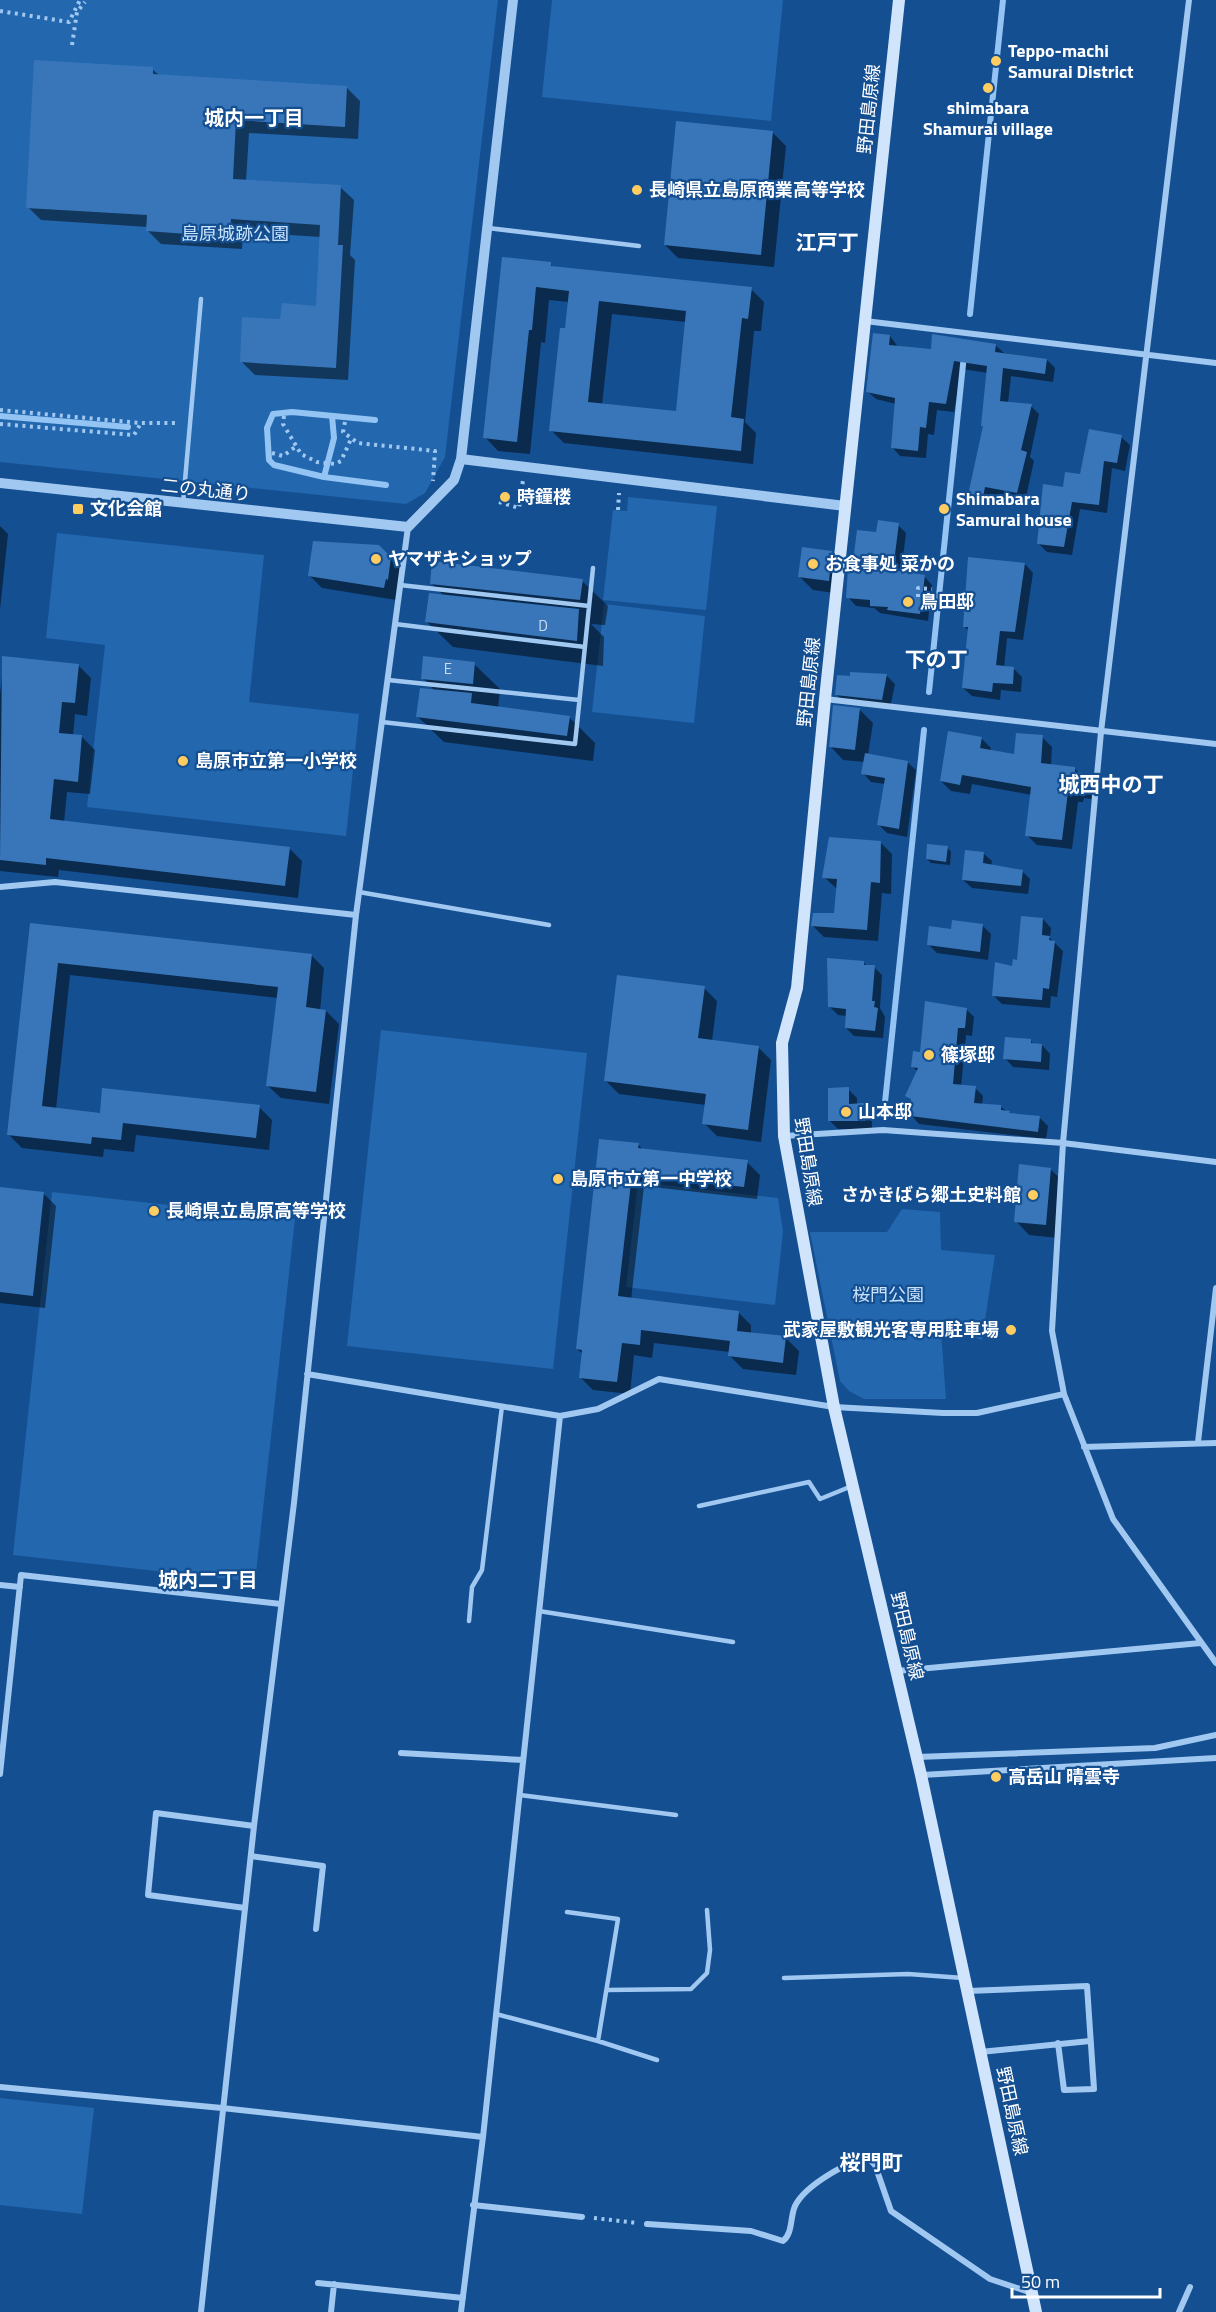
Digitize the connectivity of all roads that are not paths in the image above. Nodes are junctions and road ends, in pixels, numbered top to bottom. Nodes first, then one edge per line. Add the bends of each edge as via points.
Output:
1 (513, 0) edge
2 (899, 0) edge
3 (1189, 0) edge
4 (488, 228) junction
5 (639, 246) dead end
6 (201, 299) dead end
7 (865, 321) junction
8 (1145, 352) junction
9 (1216, 363) edge
10 (461, 459) junction
11 (0, 483) edge
12 (183, 504) junction
13 (845, 506) junction
14 (408, 527) junction
15 (593, 568) dead end
16 (400, 585) junction
17 (589, 606) junction
18 (395, 624) junction
19 (585, 647) junction
20 (387, 680) junction
21 (825, 699) junction
22 (579, 700) junction
23 (382, 722) junction
24 (1101, 732) junction
25 (1216, 744) edge
26 (0, 887) edge
27 (359, 892) junction
28 (356, 915) junction
29 (549, 925) dead end
30 (784, 1136) junction
31 (1063, 1143) junction
32 (1216, 1162) edge
33 (1216, 1288) edge
34 (307, 1374) junction
35 (1064, 1394) junction
36 (502, 1406) junction
37 (834, 1407) junction
38 (560, 1416) junction
39 (1198, 1442) junction
40 (1216, 1443) edge
41 (1084, 1447) junction
42 (852, 1486) junction
43 (699, 1506) dead end
44 (0, 1586) edge
45 (20, 1587) junction
46 (281, 1604) junction
47 (539, 1611) junction
48 (469, 1621) dead end
49 (733, 1642) dead end
50 (1201, 1643) junction
51 (1216, 1663) edge
52 (897, 1671) junction
53 (1216, 1734) edge
54 (401, 1753) dead end
55 (917, 1756) junction
56 (1216, 1758) edge
57 (523, 1761) junction
58 (0, 1774) edge
59 (921, 1775) junction
60 (520, 1795) junction
61 (676, 1815) dead end
62 (254, 1827) junction
63 (251, 1856) junction
64 (245, 1908) junction
65 (707, 1910) dead end
66 (567, 1912) dead end
67 (316, 1929) dead end
68 (784, 1978) dead end
69 (966, 1978) junction
70 (606, 1990) junction
71 (968, 1991) junction
72 (496, 2014) junction
73 (598, 2041) junction
74 (1090, 2041) junction
75 (1058, 2043) junction
76 (980, 2052) junction
77 (657, 2060) dead end
78 (0, 2087) edge
79 (222, 2108) junction
80 (483, 2137) junction
81 (473, 2205) junction
82 (582, 2217) road end
83 (647, 2224) road end
84 (318, 2283) dead end
85 (334, 2284) junction
86 (1190, 2287) dead end
87 (1032, 2293) junction
88 (463, 2298) junction
89 (201, 2312) edge
90 (331, 2312) edge
91 (461, 2312) edge
92 (1036, 2312) edge
93 (1179, 2312) edge

1 - 4 street
2 - 7 main road, 野田島原線
3 - 8 street
4 - 5 lane
4 - 10 street
6 - 12 lane
7 - 8 street
7 - 13 main road, 野田島原線
8 - 9 street
8 - 24 street
10 - 13 street
10 - 14 street via 454,480
11 - 12 street, 二の丸通り
12 - 14 street, 二の丸通り
13 - 21 main road, 野田島原線
14 - 16 street
15 - 17 lane
16 - 17 lane
16 - 18 street
17 - 19 lane
18 - 19 lane
18 - 20 street
19 - 22 lane
20 - 22 lane
20 - 23 street
21 - 24 street
21 - 30 main road, 野田島原線 via 797,988 782,1043
22 - 23 lane via 575,744
23 - 27 street
24 - 25 street
24 - 31 street
26 - 28 street via 55,882
27 - 28 street
27 - 29 lane
28 - 34 street
30 - 31 street via 884,1130
30 - 37 main road, 野田島原線
31 - 32 street
31 - 35 street via 1052,1331
33 - 39 street
34 - 36 street
34 - 46 street
35 - 37 street via 976,1413
35 - 41 street
36 - 38 street
36 - 48 lane via 482,1570 472,1587
37 - 38 street via 658,1379 598,1409
37 - 42 main road, 野田島原線
38 - 47 street
39 - 40 street
39 - 41 street
41 - 50 street via 1113,1519
42 - 43 lane via 820,1500 809,1482
42 - 52 main road, 野田島原線
44 - 45 street
45 - 46 street via 21,1575
45 - 58 street
46 - 62 street
47 - 49 lane
47 - 57 street
50 - 51 street
50 - 52 street
52 - 55 main road, 野田島原線
53 - 55 street via 1155,1748
54 - 57 street
55 - 59 main road, 野田島原線
56 - 59 street
57 - 60 street
59 - 69 main road, 野田島原線
60 - 61 lane
60 - 72 street
62 - 63 street
62 - 64 street via 156,1813 148,1895
63 - 64 street
63 - 67 street via 323,1866
64 - 79 street
65 - 70 lane via 707,1973 691,1989
66 - 70 lane via 618,1919
68 - 69 lane via 908,1974
69 - 71 main road, 野田島原線
70 - 73 lane
71 - 74 street via 1087,1986
71 - 76 main road, 野田島原線
72 - 73 lane
72 - 80 street
73 - 77 lane
74 - 75 street
74 - 75 street via 1094,2089 1064,2090
75 - 76 street
76 - 87 main road, 野田島原線
78 - 79 street
79 - 80 street
79 - 89 street
80 - 81 street
81 - 82 street
81 - 88 street
83 - 87 street via 751,2231 783,2241 789,2235 795,2206 809,2187 869,2159 875,2165 891,2211 990,2279
84 - 85 street
85 - 88 street
85 - 90 street
86 - 93 street
87 - 92 main road, 野田島原線
88 - 91 street

